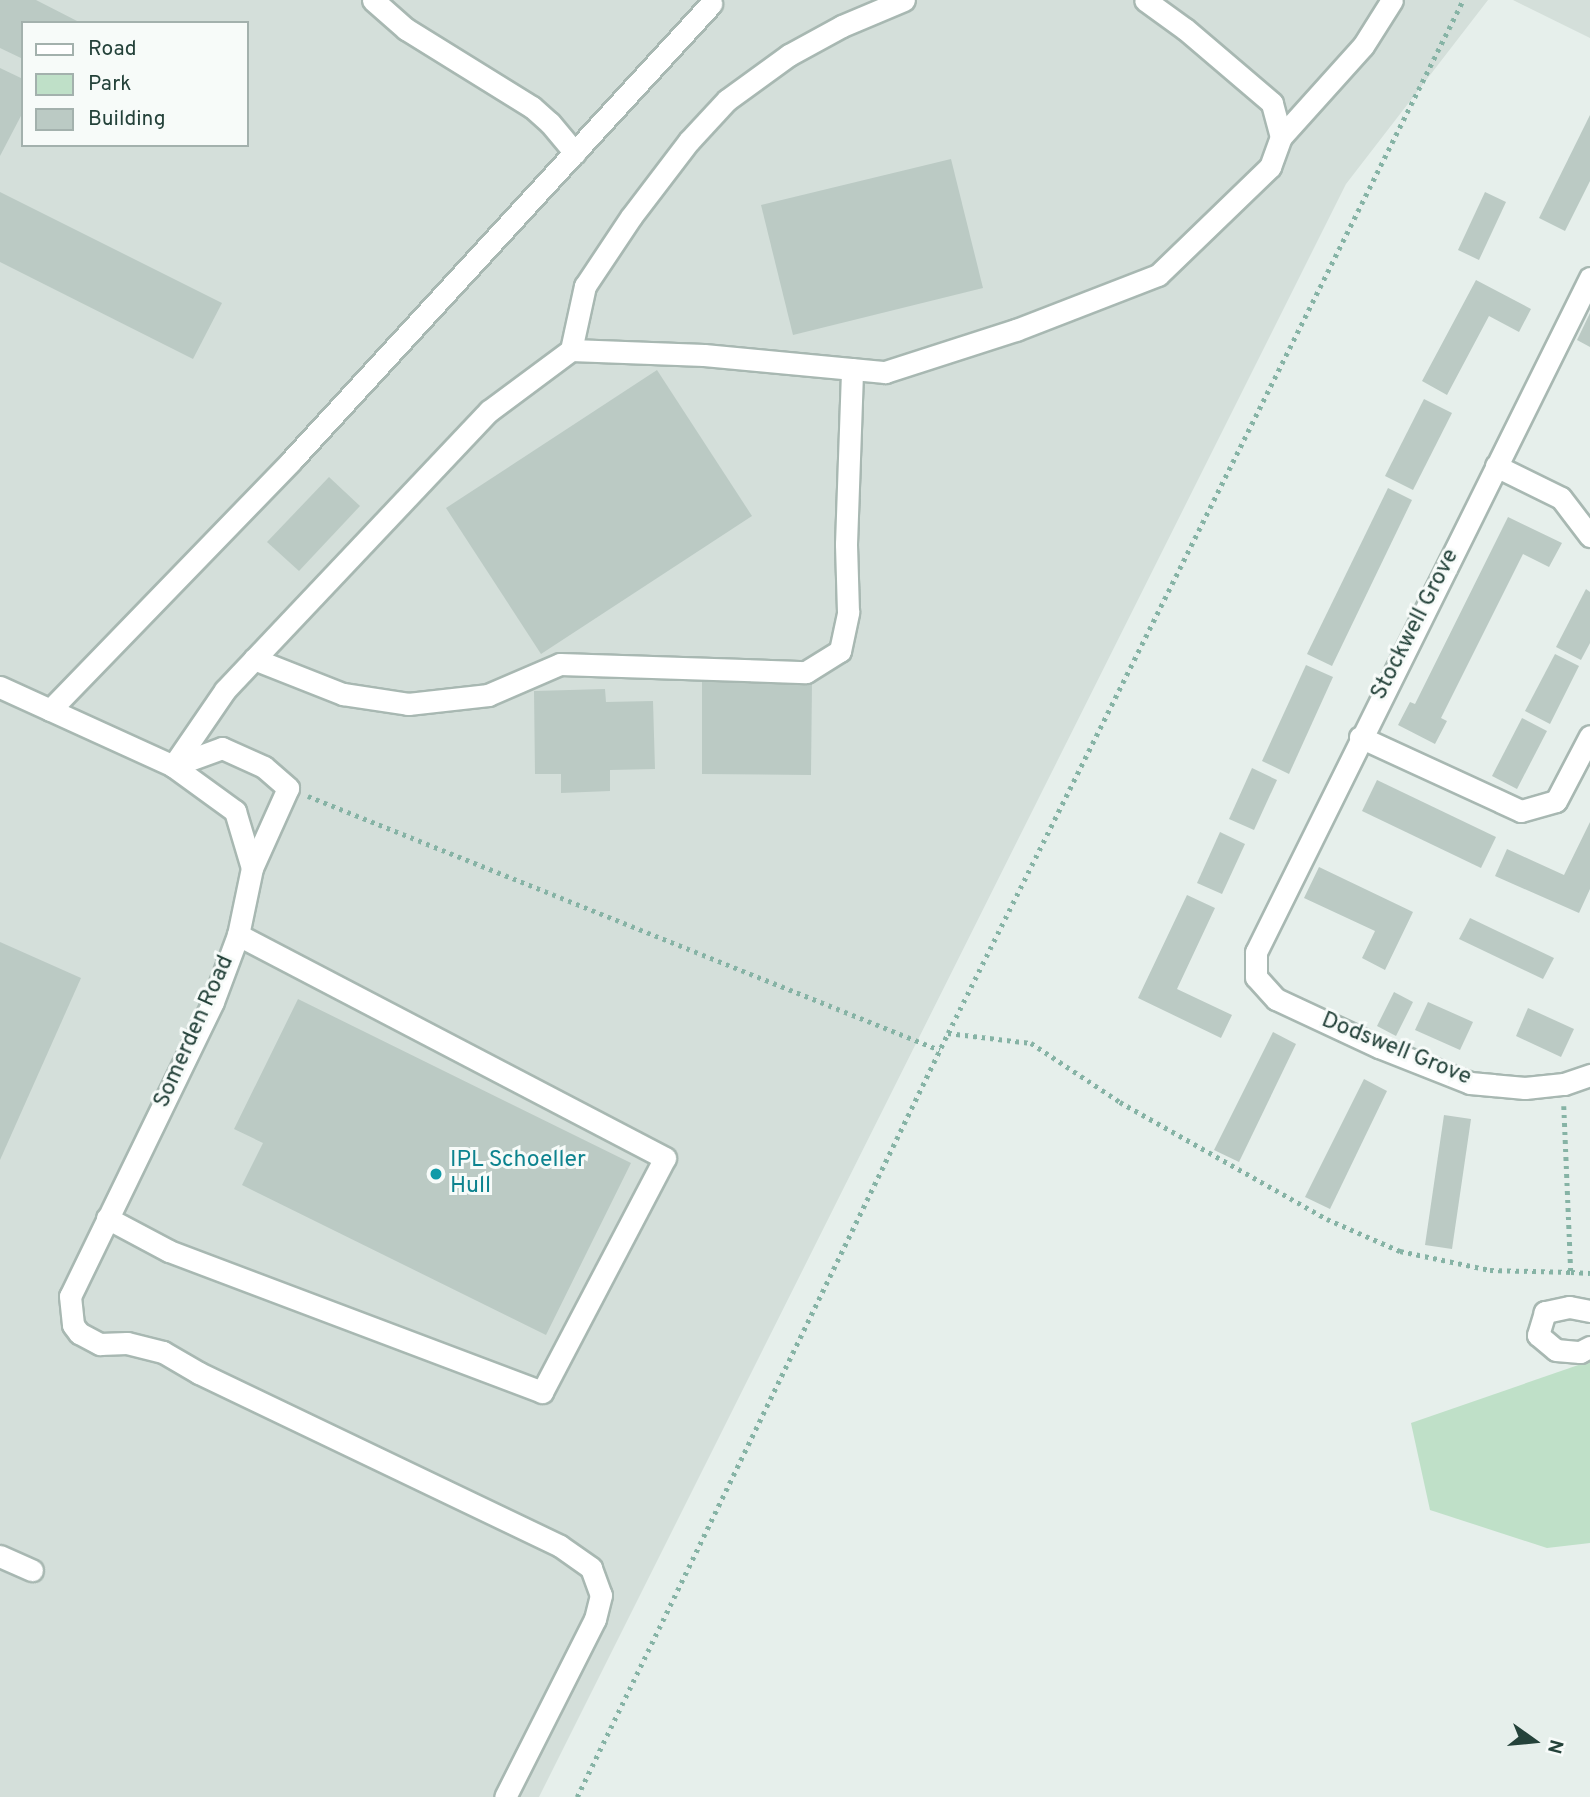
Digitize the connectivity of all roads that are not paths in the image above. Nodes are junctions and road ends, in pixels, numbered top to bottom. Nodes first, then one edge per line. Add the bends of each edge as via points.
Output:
1 (373, 0) edge
2 (904, 0) edge
3 (1145, 0) edge
4 (1392, 0) edge
5 (712, 4) dead end
6 (1281, 137) junction
7 (575, 153) junction
8 (1590, 278) edge
9 (571, 350) junction
10 (852, 369) junction
11 (1496, 466) junction
12 (1590, 536) edge
13 (254, 659) junction
14 (0, 687) edge
15 (50, 710) junction
16 (1590, 736) edge
17 (1360, 737) junction
18 (173, 766) junction
19 (252, 868) junction
20 (237, 935) junction
21 (1256, 977) joint
22 (1590, 1075) edge
23 (107, 1218) junction
24 (1590, 1311) edge
25 (1590, 1347) edge
26 (0, 1556) edge
27 (32, 1570) dead end
28 (505, 1797) edge

1 - 7 street via 406,29 532,107
2 - 9 street via 789,55 727,100 664,174 585,286
3 - 6 street via 1272,103
4 - 6 street via 1363,46
5 - 7 street
6 - 10 street via 1270,167 1158,275 1016,330 886,372
7 - 15 street via 291,461
8 - 11 street, Stockwell Grove
9 - 10 street via 704,355
9 - 13 street via 489,411
10 - 13 street via 848,612 840,651 806,672 560,664 488,695 408,704 343,694
11 - 12 street via 1561,498
11 - 17 street, Stockwell Grove
13 - 18 street via 225,690
14 - 15 street, Somerden Road
15 - 18 street, Somerden Road
16 - 17 street via 1556,801 1521,811
17 - 21 street, Stockwell Grove via 1255,952
18 - 19 street, Somerden Road via 235,811
18 - 19 street via 222,748 264,767 288,788
19 - 20 street, Somerden Road
20 - 23 street, Somerden Road via 213,1002
20 - 23 street via 665,1158 542,1392 169,1251
21 - 22 street, Dodswell Grove via 1276,999 1470,1083 1525,1088 1564,1084
23 - 28 street, Somerden Road via 70,1296 74,1325 87,1338 100,1344 127,1343 163,1352 560,1546 591,1568 601,1595 596,1619
24 - 25 street via 1570,1307 1545,1312 1538,1335 1556,1350 1580,1352
26 - 27 street

